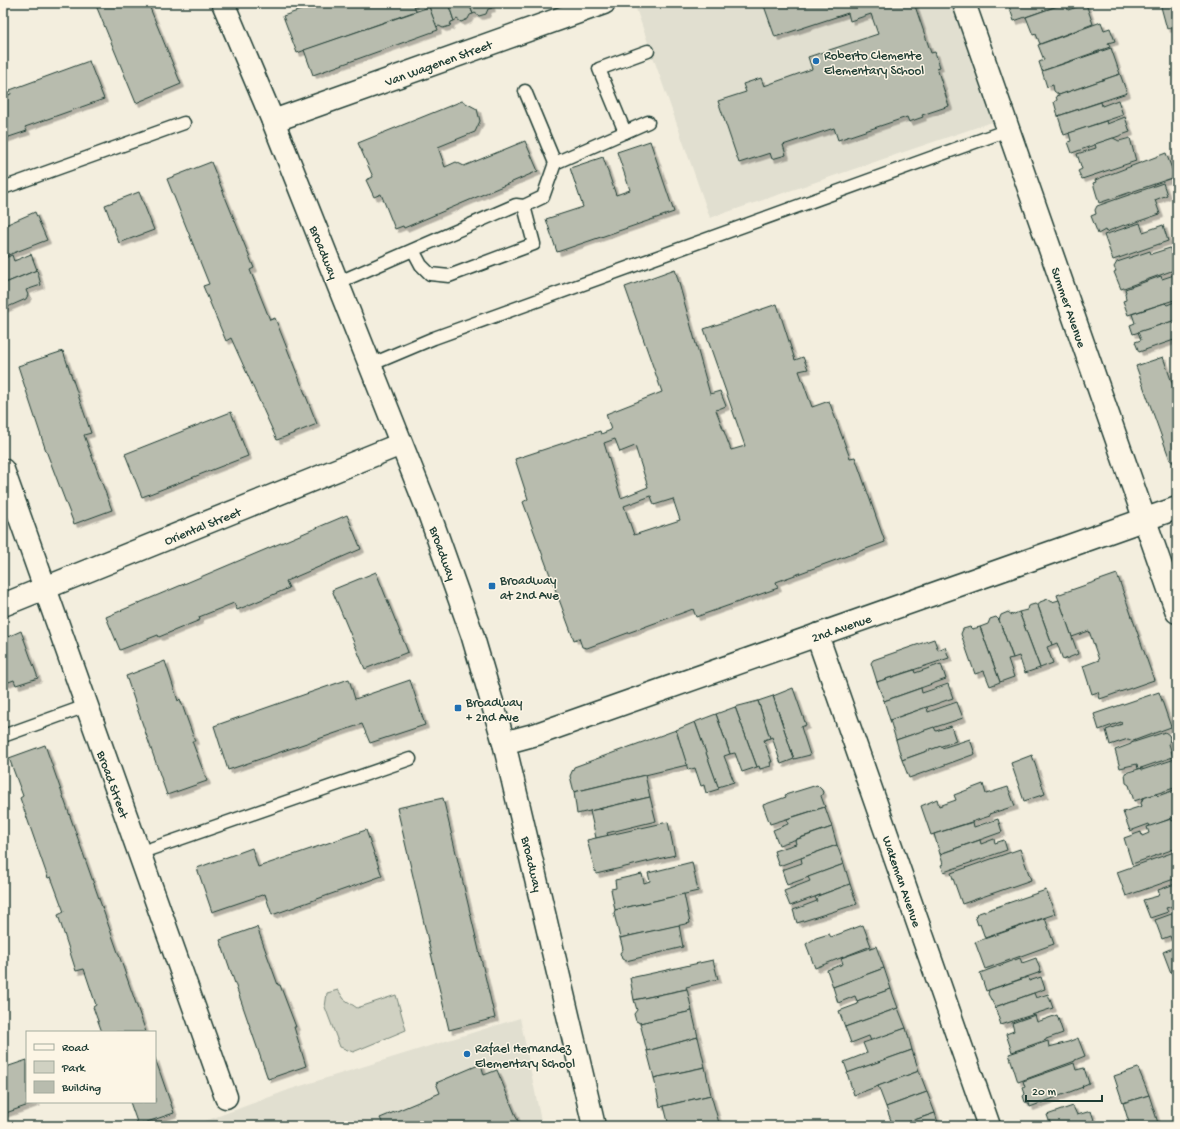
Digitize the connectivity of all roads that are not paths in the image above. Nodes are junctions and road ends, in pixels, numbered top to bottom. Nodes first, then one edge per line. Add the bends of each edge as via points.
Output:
1 (222, 3) edge
2 (604, 3) edge
3 (964, 3) edge
4 (566, 9) edge
5 (648, 51) dead end
6 (524, 91) dead end
7 (273, 121) junction
8 (648, 122) dead end
9 (184, 123) dead end
10 (1008, 130) junction
11 (625, 132) junction
12 (555, 163) junction
13 (3, 188) edge
14 (524, 206) junction
15 (413, 250) junction
16 (337, 283) junction
17 (370, 366) junction
18 (402, 444) junction
19 (3, 470) edge
20 (1177, 508) edge
21 (1145, 520) junction
22 (45, 589) junction
23 (3, 605) edge
24 (1177, 612) edge
25 (817, 635) junction
26 (86, 706) junction
27 (3, 736) edge
28 (504, 742) junction
29 (410, 759) dead end
30 (139, 853) junction
31 (226, 1097) dead end
32 (594, 1126) edge
33 (989, 1126) edge

1 - 7 street, Broadway
2 - 4 street, Van Wagenen Street
3 - 10 street, Summer Avenue
4 - 7 street, Van Wagenen Street
5 - 11 lane via 599,69
6 - 12 lane
7 - 16 street, Broadway
8 - 11 lane
9 - 13 lane
10 - 17 lane via 434,338
10 - 21 street, Summer Avenue
11 - 12 lane
12 - 14 lane via 544,197
14 - 15 lane via 516,205
14 - 15 lane via 534,244 527,248 449,276 430,274 421,265
15 - 16 lane
16 - 17 street, Broadway
17 - 18 street, Broadway
18 - 22 street, Oriental Street
18 - 28 street, Broadway via 459,594
19 - 22 street, Broad Street
20 - 21 street, 2nd Avenue
21 - 24 street, Summer Avenue
21 - 25 street, 2nd Avenue
22 - 23 street, Oriental Street
22 - 26 street, Broad Street
25 - 28 street, 2nd Avenue via 537,734
25 - 33 street, Wakeman Avenue
26 - 27 lane
26 - 30 street, Broad Street
28 - 32 street, Broadway
29 - 30 lane
30 - 31 street, Broad Street

